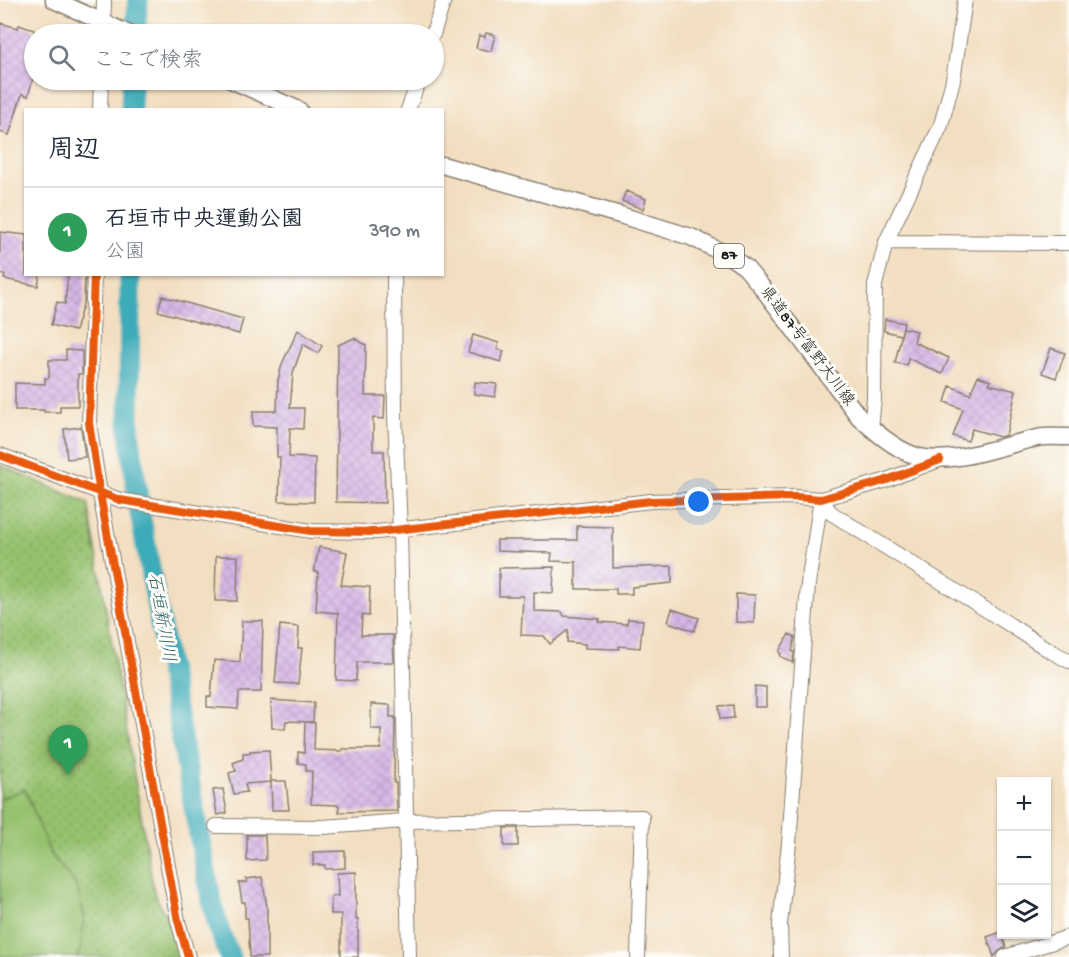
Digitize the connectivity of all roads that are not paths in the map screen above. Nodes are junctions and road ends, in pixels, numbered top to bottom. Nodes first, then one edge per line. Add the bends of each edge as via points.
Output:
1 (54, 0) edge
2 (105, 0) edge
3 (444, 0) edge
4 (966, 0) edge
5 (95, 24) edge
6 (103, 24) edge
7 (436, 24) edge
8 (101, 90) edge
9 (254, 90) edge
10 (415, 90) edge
11 (100, 108) edge
12 (294, 108) edge
13 (409, 108) edge
14 (444, 166) edge
15 (886, 242) junction
16 (1069, 243) edge
17 (94, 276) edge
18 (394, 276) edge
19 (871, 428) junction
20 (1069, 437) edge
21 (0, 455) edge
22 (940, 460) junction
23 (100, 494) junction
24 (821, 499) junction
25 (400, 530) junction
26 (1069, 661) edge
27 (405, 821) junction
28 (216, 826) dead end
29 (1069, 937) edge
30 (188, 957) edge
31 (409, 957) edge
32 (638, 957) edge
33 (781, 957) edge
34 (1005, 957) edge

1 - 5 main road
2 - 6 street
3 - 7 street
4 - 15 street via 941,125
8 - 11 street
9 - 12 main road
10 - 13 street
14 - 19 main road, 県道87号富野大川線 / 87 via 691,237 729,256 761,286
15 - 16 street
15 - 19 street via 875,285
17 - 23 street via 89,423
18 - 25 street
19 - 22 main road, 県道87号富野大川線 / 87 via 918,457
20 - 22 main road, 県道87号富野大川線 / 87 via 1039,438
21 - 23 street
22 - 24 street
23 - 25 street via 150,506 311,531
23 - 30 street via 178,921
24 - 25 street via 651,501
24 - 26 street via 831,513
24 - 33 street via 808,584 780,924
25 - 27 street
27 - 28 street via 322,827
27 - 31 street
27 - 32 street via 642,817
29 - 34 street

